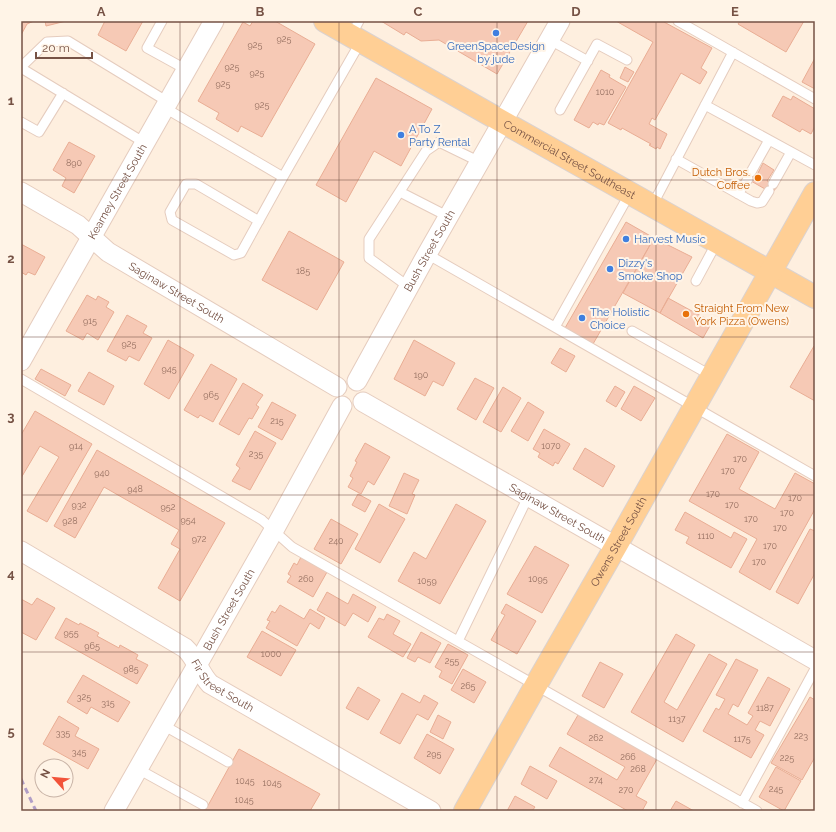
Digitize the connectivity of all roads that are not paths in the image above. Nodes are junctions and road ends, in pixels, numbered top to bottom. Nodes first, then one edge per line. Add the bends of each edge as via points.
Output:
1 (162, 21) edge
2 (214, 21) edge
3 (325, 21) edge
4 (560, 21) edge
5 (678, 21) edge
6 (357, 33) edge
7 (550, 40) junction
8 (733, 52) junction
9 (627, 60) dead end
10 (588, 61) junction
11 (21, 67) edge
12 (186, 70) junction
13 (63, 93) junction
14 (815, 99) edge
15 (167, 105) junction
16 (705, 105) junction
17 (560, 110) dead end
18 (21, 122) edge
19 (503, 122) junction
20 (768, 140) junction
21 (145, 143) junction
22 (791, 152) junction
23 (676, 159) junction
24 (480, 162) junction
25 (815, 165) edge
26 (283, 177) junction
27 (21, 192) edge
28 (400, 192) junction
29 (815, 193) edge
30 (630, 194) junction
31 (738, 194) junction
32 (652, 206) junction
33 (449, 217) junction
34 (259, 221) junction
35 (92, 237) junction
36 (717, 242) junction
37 (427, 254) junction
38 (770, 272) junction
39 (696, 280) dead end
40 (409, 287) junction
41 (815, 297) edge
42 (555, 327) junction
43 (632, 331) dead end
44 (21, 361) edge
45 (712, 376) junction
46 (21, 379) edge
47 (357, 381) junction
48 (337, 387) junction
49 (363, 402) junction
50 (342, 406) junction
51 (694, 407) junction
52 (815, 476) edge
53 (528, 496) junction
54 (274, 530) junction
55 (616, 546) junction
56 (21, 551) edge
57 (458, 641) junction
58 (815, 660) edge
59 (197, 665) junction
60 (815, 669) edge
61 (536, 685) junction
62 (163, 725) junction
63 (228, 762) dead end
64 (138, 769) junction
65 (742, 802) junction
66 (203, 806) dead end
67 (114, 811) edge
68 (431, 811) edge
69 (465, 811) edge
70 (757, 811) edge

1 - 12 lane via 147,48
2 - 12 street, Kearney Street South
3 - 6 main road, Commercial Street Southeast
4 - 7 street, Bush Street South
5 - 8 lane
6 - 19 main road, Commercial Street Southeast
6 - 26 lane
7 - 10 lane
7 - 19 street, Bush Street South
8 - 14 lane
8 - 16 lane
9 - 10 lane via 597,44
10 - 17 lane
11 - 13 lane
11 - 15 lane via 47,42 68,41
12 - 15 street, Kearney Street South
13 - 18 lane via 39,132
13 - 21 lane
15 - 21 street, Kearney Street South
15 - 26 lane
16 - 20 lane
16 - 23 lane
19 - 24 street, Bush Street South
19 - 30 main road, Commercial Street Southeast
20 - 22 lane
20 - 31 lane
21 - 35 street, Kearney Street South
22 - 25 lane
22 - 31 lane via 762,202 757,203
23 - 31 lane
23 - 32 lane
24 - 28 lane via 439,142 426,151
24 - 33 street, Bush Street South
26 - 34 lane
27 - 35 street, Saginaw Street South via 78,225
28 - 33 lane
28 - 40 lane via 369,239 369,258
29 - 38 main road, Owens Street South
30 - 32 main road, Commercial Street Southeast
30 - 42 lane
32 - 36 main road, Commercial Street Southeast
33 - 37 street, Bush Street South
34 - 34 lane via 242,253 234,255 172,220 170,212 186,184 196,184
35 - 44 street, Kearney Street South
35 - 48 street, Saginaw Street South via 108,252
36 - 38 main road, Commercial Street Southeast
36 - 39 lane
37 - 40 street, Bush Street South
37 - 42 lane
38 - 41 main road, Commercial Street Southeast
38 - 45 main road, Owens Street South
40 - 47 street, Bush Street South
42 - 51 lane
43 - 45 lane
45 - 51 main road, Owens Street South
46 - 54 lane via 262,520
47 - 48 street via 348,379
47 - 49 street via 361,383 365,392
48 - 50 street via 337,400
49 - 50 street via 351,409
49 - 53 street, Saginaw Street South
50 - 54 street, Bush Street South
51 - 52 lane
51 - 55 main road, Owens Street South
53 - 55 street, Saginaw Street South
53 - 57 lane
54 - 57 lane via 292,547
54 - 59 street, Bush Street South
55 - 58 street, Saginaw Street South
55 - 61 main road, Owens Street South
56 - 59 street, Fir Street South via 185,648 191,653
57 - 61 lane
59 - 62 street, Bush Street South
59 - 68 street, Fir Street South via 210,684
60 - 65 lane
61 - 65 lane
61 - 69 main road, Owens Street South
62 - 63 lane
62 - 64 street, Bush Street South
64 - 66 lane
64 - 67 street, Bush Street South
65 - 70 lane

